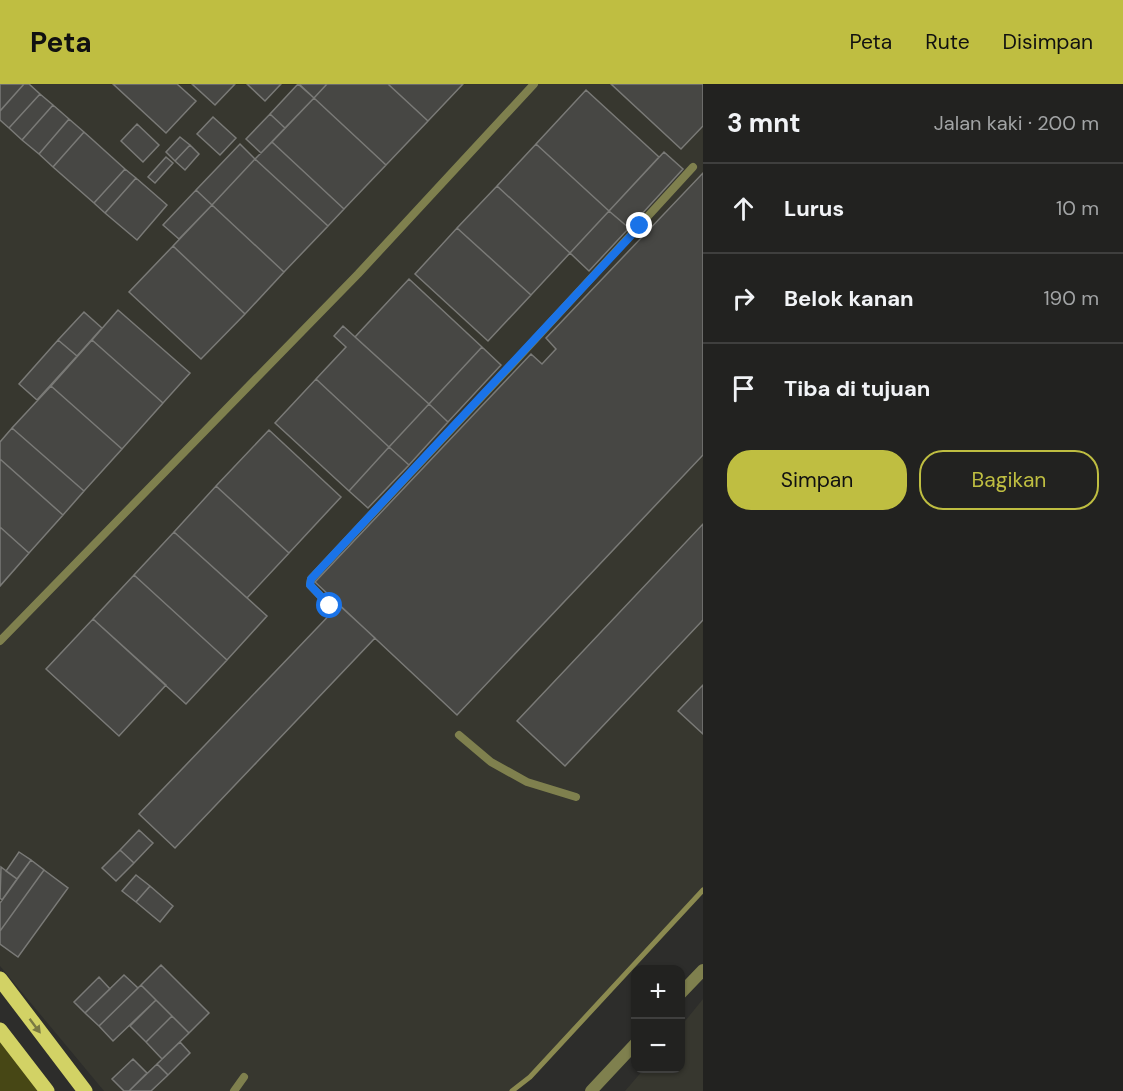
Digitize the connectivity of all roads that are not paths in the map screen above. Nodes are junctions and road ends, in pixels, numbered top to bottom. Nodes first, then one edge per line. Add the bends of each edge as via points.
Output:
1 (534, 84) edge
2 (693, 167) dead end
3 (330, 606) dead end
4 (0, 641) edge
5 (459, 735) dead end
6 (576, 797) dead end
7 (703, 970) edge
8 (0, 979) edge
9 (685, 990) edge
10 (0, 1030) edge
11 (631, 1048) edge
12 (244, 1077) dead end
13 (47, 1091) edge
14 (85, 1091) edge
15 (234, 1091) edge
16 (591, 1091) edge

1 - 4 lane via 358,274
2 - 3 lane via 311,579 310,585
5 - 6 lane via 491,762 527,782
7 - 9 street
8 -> 14 main road
10 - 13 main road
11 - 16 street
12 - 15 lane

